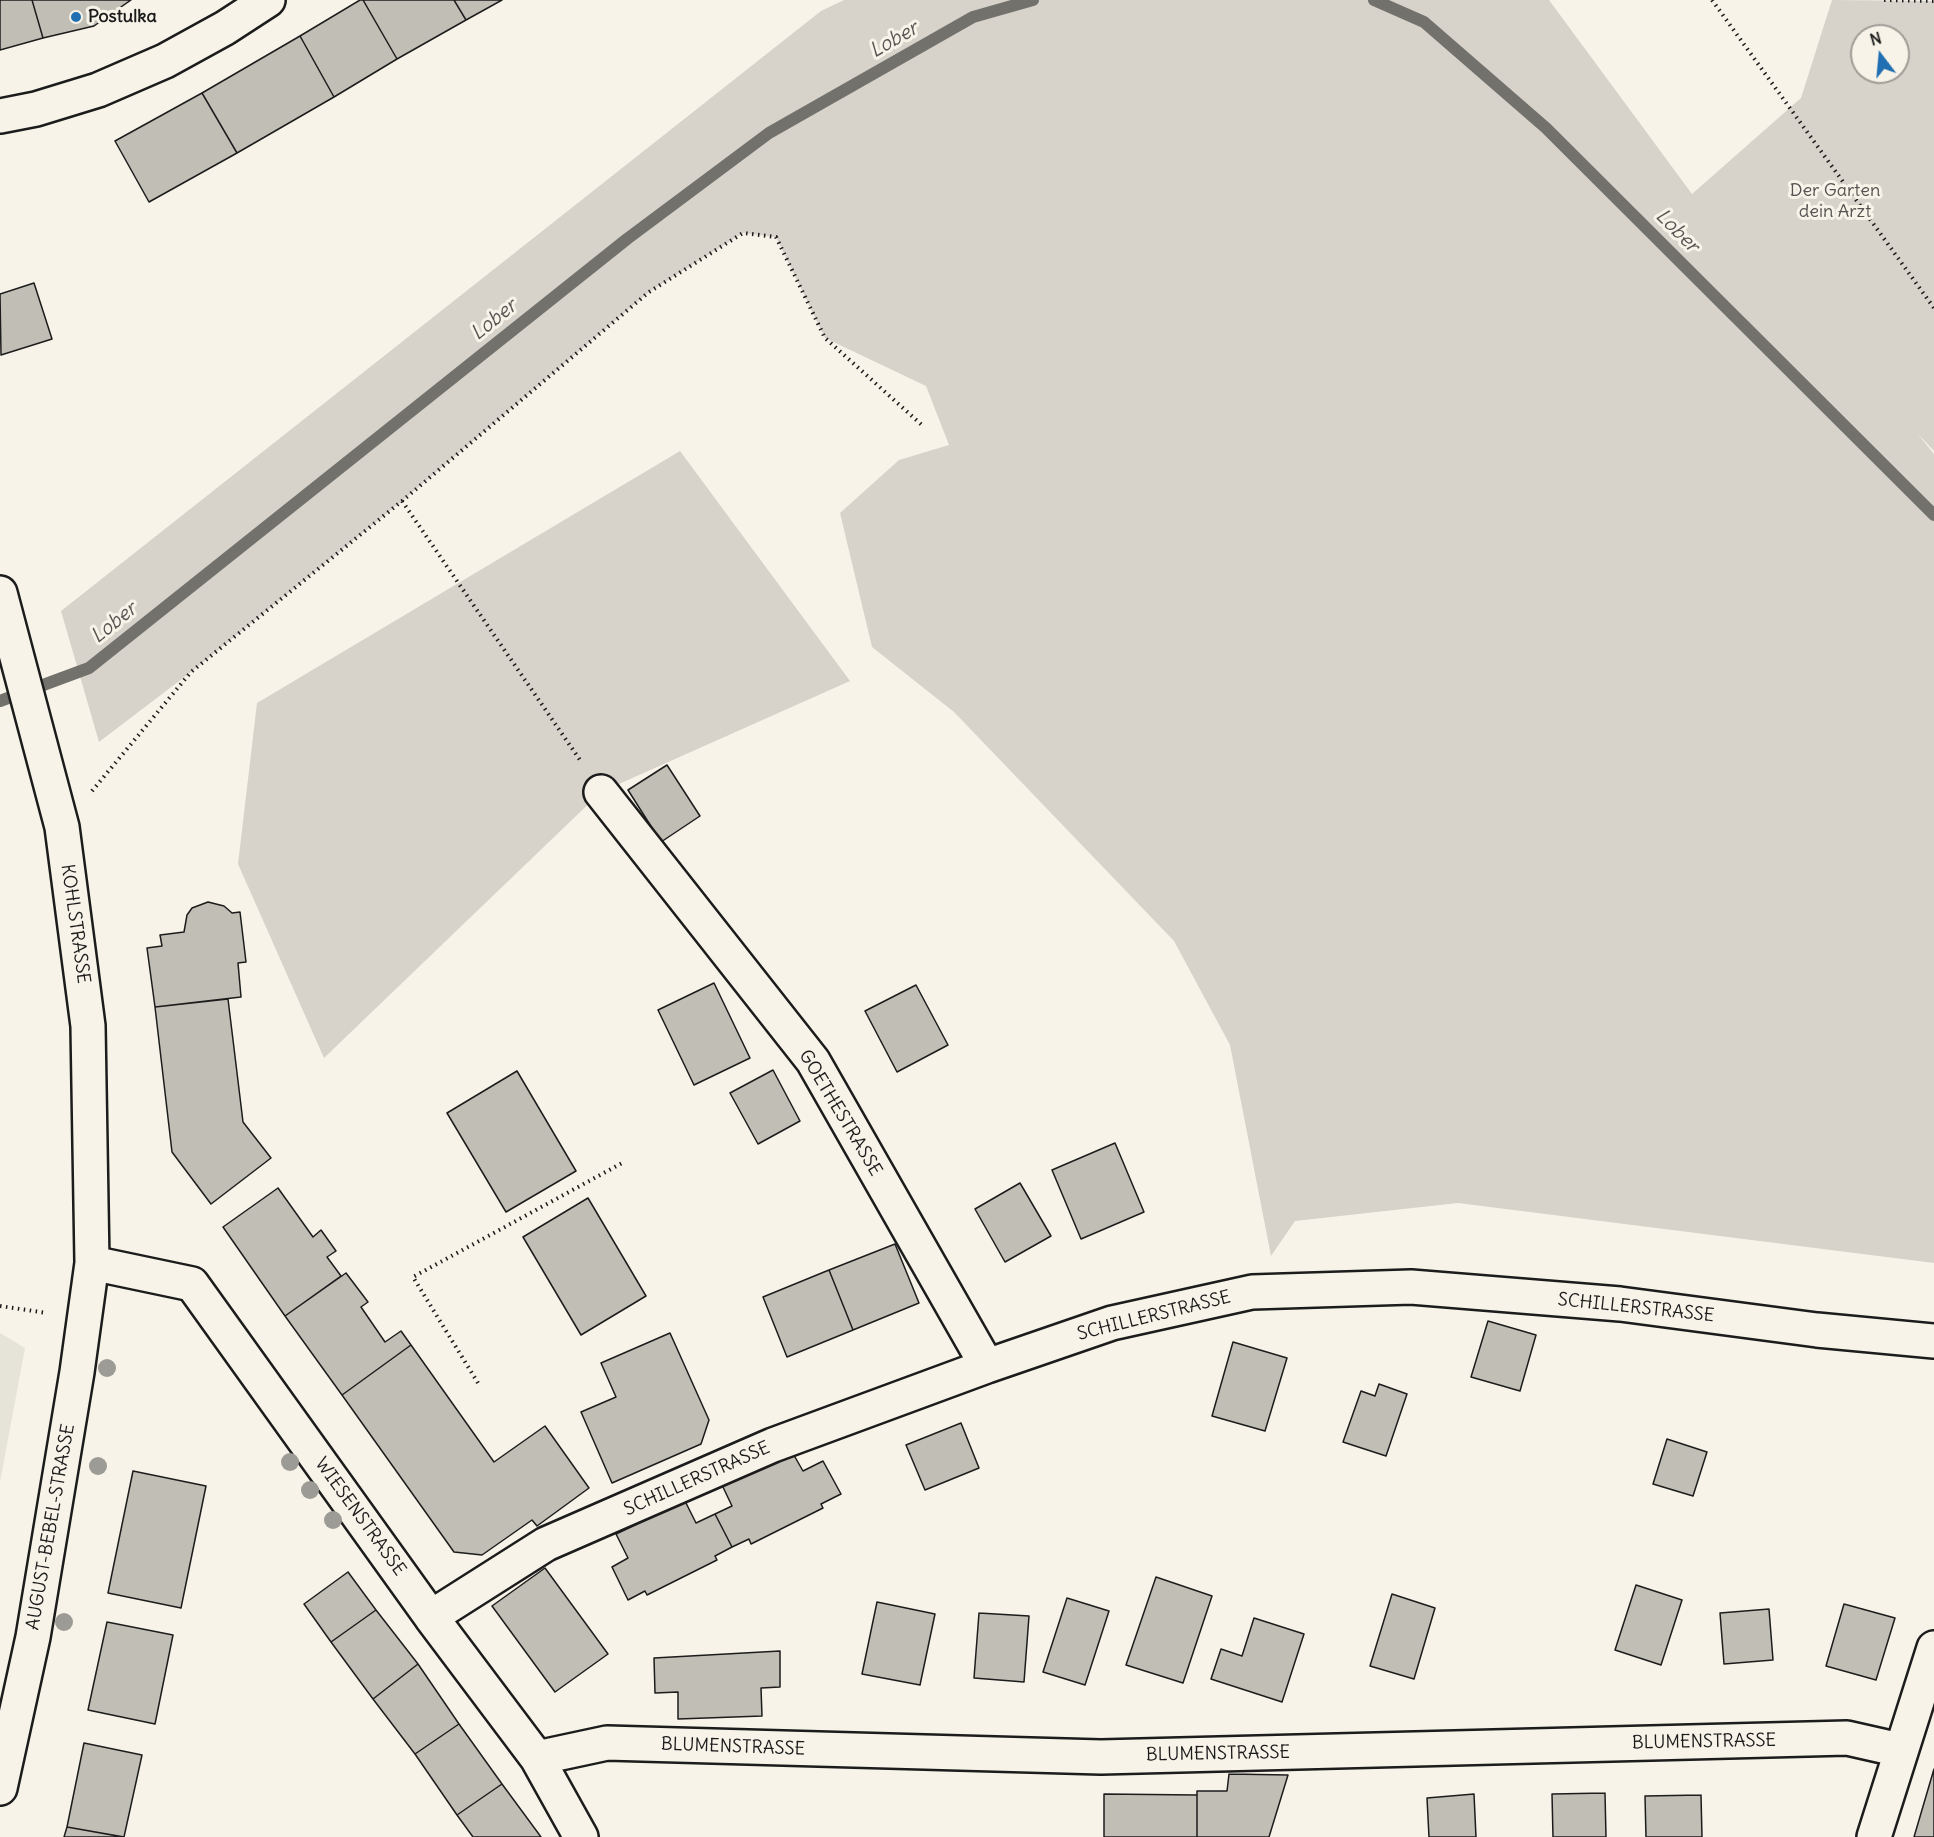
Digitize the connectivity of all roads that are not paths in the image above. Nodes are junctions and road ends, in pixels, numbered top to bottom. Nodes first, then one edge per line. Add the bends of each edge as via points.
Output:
1 (268, 0) edge
2 (0, 116) edge
3 (0, 593) edge
4 (601, 792) road end
5 (92, 1263) junction
6 (1934, 1341) edge
7 (987, 1365) junction
8 (431, 1617) junction
9 (1934, 1648) edge
10 (1900, 1750) junction
11 (537, 1758) junction
12 (0, 1788) edge
13 (580, 1837) edge
14 (1874, 1837) edge

1 - 2 street via 165,61 98,90
3 - 5 street, KOHLSTRASSE via 62,827 88,1026
4 - 7 street, GOETHESTRASSE via 813,1061
5 - 8 street, WIESENSTRASSE via 192,1284
5 - 12 street, AUGUST-BEBEL-STRASSE via 33,1637
6 - 7 street, SCHILLERSTRASSE via 1620,1304 1411,1287 1252,1292 1112,1323
7 - 8 street, SCHILLERSTRASSE via 773,1445 546,1544
8 - 11 street, WIESENSTRASSE
9 - 10 street
10 - 11 street, BLUMENSTRASSE via 1847,1738 1101,1756 607,1743
10 - 14 street
11 - 13 street, WIESENSTRASSE

